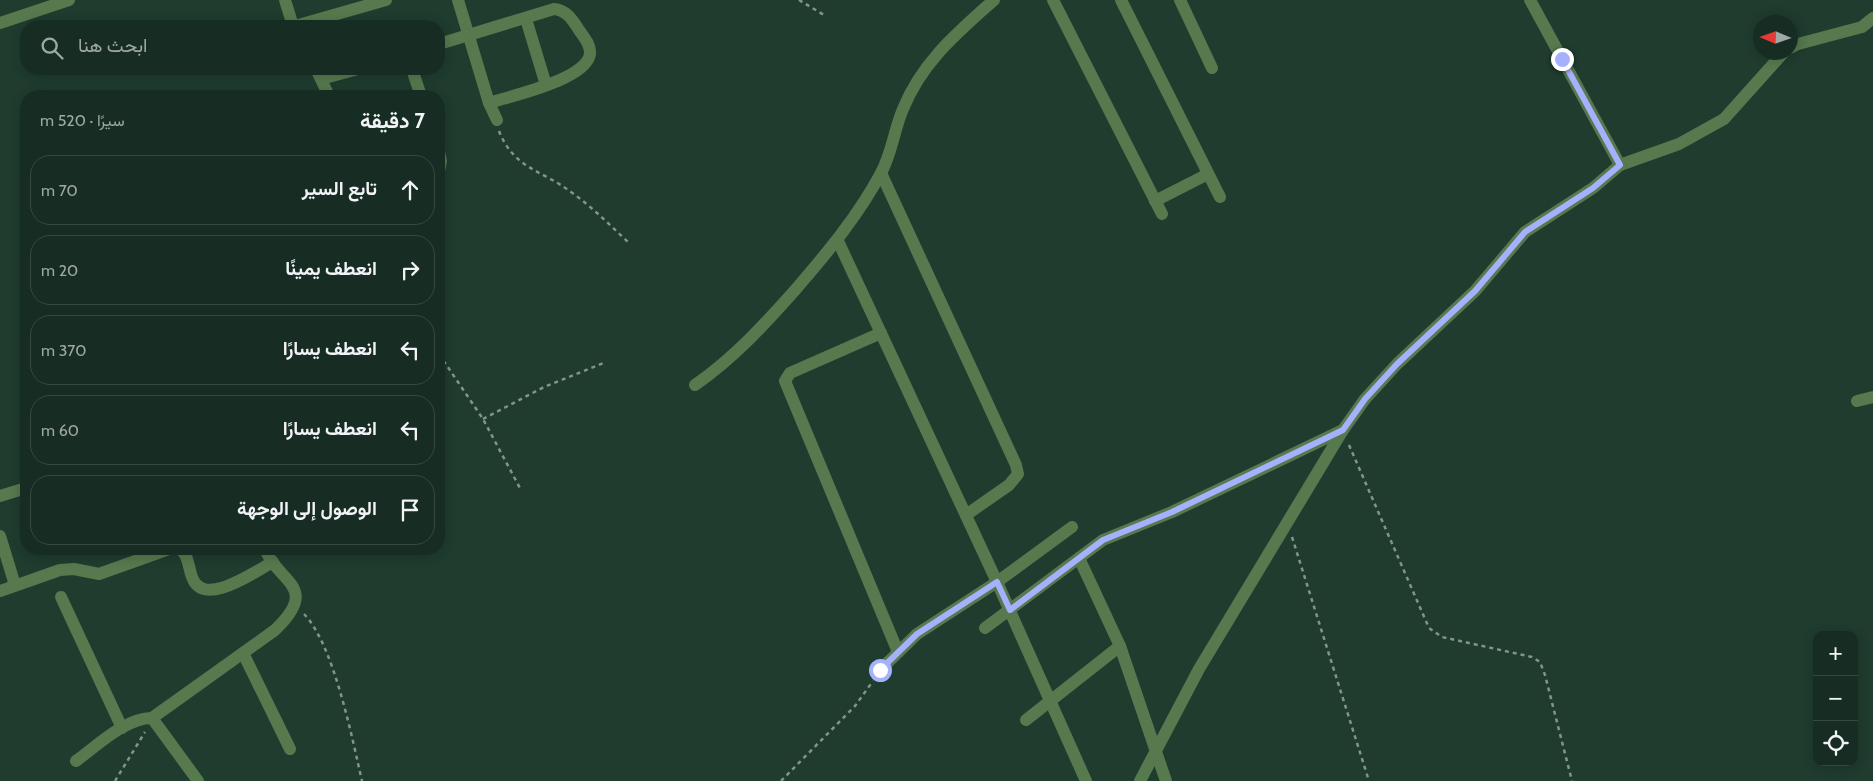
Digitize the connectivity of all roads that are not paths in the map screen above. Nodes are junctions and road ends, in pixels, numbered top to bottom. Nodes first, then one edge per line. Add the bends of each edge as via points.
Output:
1 (69, 0) edge
2 (284, 0) edge
3 (386, 0) edge
4 (458, 0) edge
5 (994, 0) edge
6 (1053, 0) edge
7 (1122, 0) edge
8 (1180, 0) edge
9 (1530, 0) edge
10 (1873, 18) edge
11 (526, 19) junction
12 (292, 20) edge
13 (315, 20) edge
14 (0, 23) edge
15 (468, 36) junction
16 (445, 42) edge
17 (1798, 44) edge
18 (1777, 60) edge
19 (1212, 68) dead end
20 (318, 75) edge
21 (414, 75) edge
22 (546, 86) junction
23 (326, 90) edge
24 (419, 90) edge
25 (489, 103) junction
26 (497, 120) road end
27 (1620, 165) junction
28 (881, 173) junction
29 (1208, 174) junction
30 (1220, 197) dead end
31 (1155, 201) junction
32 (1162, 214) dead end
33 (838, 241) junction
34 (881, 334) junction
35 (694, 385) dead end
36 (1873, 397) edge
37 (1857, 401) dead end
38 (1343, 430) junction
39 (20, 490) edge
40 (0, 496) edge
41 (966, 515) junction
42 (1072, 527) dead end
43 (1, 542) edge
44 (152, 555) edge
45 (186, 555) edge
46 (269, 555) edge
47 (1079, 558) junction
48 (273, 562) junction
49 (997, 582) junction
50 (15, 585) junction
51 (0, 591) edge
52 (61, 597) dead end
53 (1010, 610) junction
54 (985, 628) dead end
55 (1120, 646) junction
56 (898, 652) junction
57 (243, 653) junction
58 (880, 670) road end
59 (1051, 700) junction
60 (153, 720) junction
61 (1026, 720) dead end
62 (122, 728) junction
63 (290, 749) dead end
64 (1157, 751) junction
65 (76, 761) dead end
66 (198, 781) edge
67 (1086, 781) edge
68 (1140, 781) edge
69 (1166, 781) edge

1 - 14 street
2 - 12 street
3 - 13 street
4 - 15 street
5 - 28 street via 942,46 927,65 903,107
6 - 31 street
7 - 29 street
8 - 19 street
9 - 27 street
10 - 17 street via 1862,27
11 - 15 street
11 - 22 street
11 - 22 street via 549,10 562,10 589,47 589,58 582,66
15 - 16 street
15 - 25 street
18 - 27 street via 1719,123 1679,144
20 - 23 street
21 - 24 street
22 - 25 street
25 - 26 street
27 - 38 street via 1593,188 1525,232 1475,291 1371,392
28 - 33 street
28 - 41 street via 1016,465 1018,474 1009,485
29 - 30 street
29 - 31 street
31 - 32 street
33 - 34 street
33 - 35 street via 760,330
34 - 41 street
34 - 56 street via 790,373 785,381
36 - 37 street
38 - 47 street via 1172,512 1103,540
38 - 64 street via 1199,669
39 - 40 street
41 - 49 street
42 - 49 street
43 - 50 street
44 - 50 street via 99,574 60,570
45 - 48 street via 196,587 206,591 225,586
46 - 48 street
47 - 53 street
47 - 55 street
48 - 57 street via 293,585 294,603 283,622
49 - 53 street
49 - 56 street via 917,634
50 - 51 street
52 - 62 street
53 - 54 street
53 - 59 street
55 - 59 street
55 - 64 street
56 - 58 street
57 - 60 street via 224,664
57 - 63 street
59 - 61 street
59 - 67 street
60 - 62 street via 141,718
60 - 66 street
62 - 65 street
64 - 68 street
64 - 69 street

